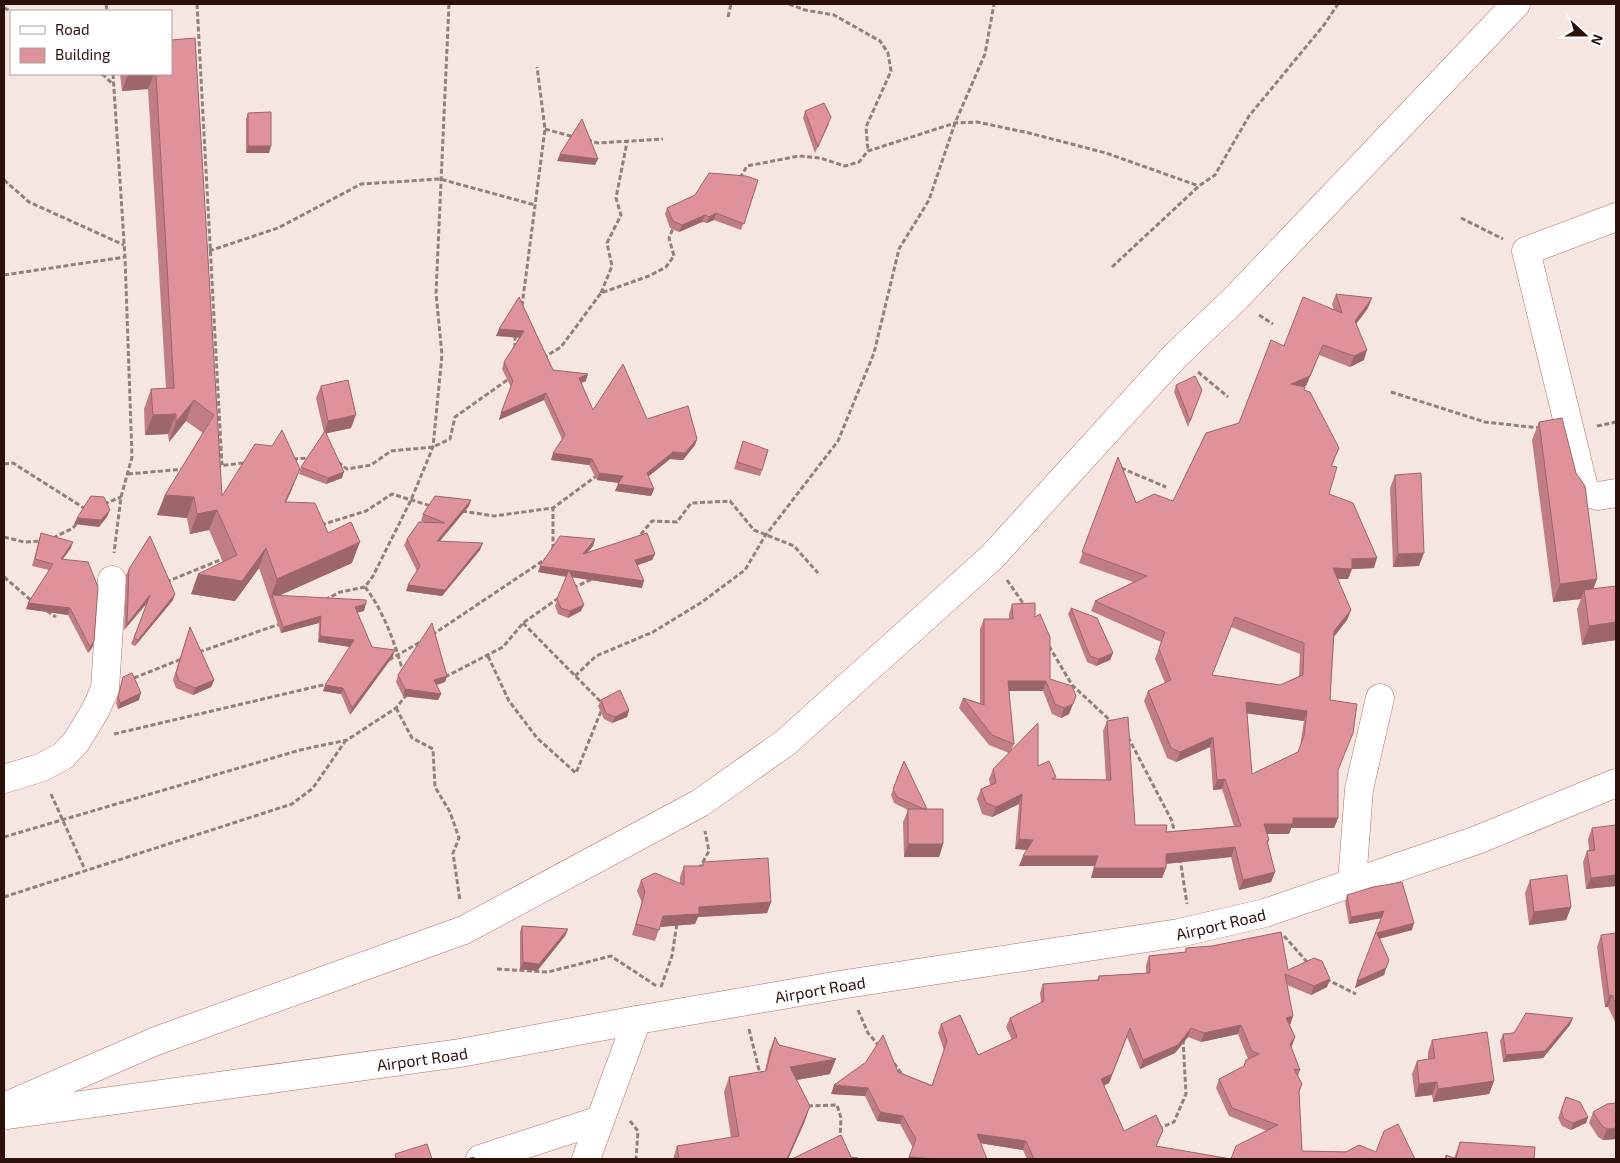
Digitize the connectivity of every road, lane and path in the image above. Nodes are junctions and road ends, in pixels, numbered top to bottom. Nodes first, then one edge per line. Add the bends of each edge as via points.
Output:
1 (197, 4) edge
2 (449, 4) edge
3 (731, 4) edge
4 (789, 4) edge
5 (994, 4) edge
6 (1338, 4) edge
7 (1516, 4) edge
8 (728, 17) dead end
9 (537, 67) dead end
10 (103, 75) edge
11 (113, 75) edge
12 (114, 85) junction
13 (955, 123) junction
14 (545, 129) junction
15 (664, 139) dead end
16 (627, 142) junction
17 (868, 152) junction
18 (440, 179) junction
19 (4, 180) edge
20 (739, 180) edge
21 (1199, 186) junction
22 (536, 205) junction
23 (1616, 217) edge
24 (1461, 218) dead end
25 (675, 224) edge
26 (124, 245) junction
27 (210, 251) junction
28 (1526, 251) junction
29 (125, 257) junction
30 (1112, 267) dead end
31 (4, 275) edge
32 (601, 293) junction
33 (521, 310) edge
34 (517, 325) edge
35 (515, 350) edge
36 (1176, 356) junction
37 (537, 362) edge
38 (513, 376) edge
39 (1391, 392) dead end
40 (1228, 397) dead end
41 (1571, 432) junction
42 (433, 446) junction
43 (1085, 454) junction
44 (317, 457) edge
45 (332, 457) edge
46 (288, 460) edge
47 (250, 463) edge
48 (4, 464) edge
49 (222, 465) junction
50 (212, 466) edge
51 (194, 468) edge
52 (605, 469) edge
53 (128, 474) junction
54 (1166, 487) dead end
55 (1616, 493) edge
56 (122, 497) junction
57 (411, 500) junction
58 (437, 507) edge
59 (553, 508) junction
60 (456, 510) edge
61 (88, 511) junction
62 (319, 526) edge
63 (766, 536) junction
64 (4, 537) edge
65 (633, 544) edge
66 (992, 557) junction
67 (226, 558) edge
68 (818, 573) dead end
69 (4, 577) edge
70 (594, 578) edge
71 (112, 580) joint
72 (162, 584) edge
73 (365, 586) junction
74 (571, 589) edge
75 (563, 595) edge
76 (322, 601) edge
77 (1027, 610) edge
78 (56, 617) dead end
79 (287, 620) edge
80 (523, 623) junction
81 (1046, 641) edge
82 (194, 654) edge
83 (398, 656) junction
84 (488, 656) junction
85 (185, 658) edge
86 (382, 664) edge
87 (404, 675) edge
88 (575, 676) junction
89 (440, 679) edge
90 (329, 684) edge
91 (406, 685) edge
92 (105, 689) junction
93 (417, 691) edge
94 (409, 694) junction
95 (1380, 698) dead end
96 (396, 708) junction
97 (1116, 726) edge
98 (1123, 732) edge
99 (347, 740) junction
100 (76, 742) junction
101 (40, 768) junction
102 (4, 779) edge
103 (1616, 783) edge
104 (700, 803) junction
105 (63, 820) junction
106 (4, 837) edge
107 (1176, 838) edge
108 (1180, 854) edge
109 (86, 872) junction
110 (696, 874) edge
111 (1352, 882) junction
112 (4, 897) edge
113 (1265, 913) junction
114 (677, 922) edge
115 (464, 930) junction
116 (1190, 931) junction
117 (1314, 968) edge
118 (497, 969) dead end
119 (1320, 973) edge
120 (846, 984) junction
121 (1356, 994) dead end
122 (742, 1003) junction
123 (637, 1020) junction
124 (1183, 1037) edge
125 (885, 1052) edge
126 (890, 1059) edge
127 (760, 1076) edge
128 (908, 1079) edge
129 (799, 1106) edge
130 (4, 1107) edge
131 (4, 1116) edge
132 (600, 1120) junction
133 (1150, 1133) edge
134 (840, 1142) edge
135 (480, 1159) edge
136 (586, 1159) edge

1 - 27 path
2 - 18 path
3 - 8 path
4 - 17 path via 834,15 880,41 888,52 891,71 866,128
5 - 13 path via 985,54
6 - 21 path via 1249,116 1215,176
7 - 36 street via 1235,299
9 - 14 path
10 - 12 path
11 - 12 path
12 - 26 path
13 - 17 path
13 - 21 path via 977,122 1029,133 1106,153
13 - 63 path via 929,200 898,249 874,353 838,441
14 - 16 path via 598,143
14 - 22 path
15 - 16 path
16 - 32 path via 616,198 621,215 607,243 612,266
17 - 20 path via 859,162 846,166 799,156 747,166
18 - 22 path
18 - 27 path via 361,184 278,228
18 - 42 path via 436,293 442,355
19 - 26 path via 29,202
21 - 30 path
22 - 33 path
23 - 28 street
24 - 28 path
25 - 32 path via 669,238 674,256 666,267
26 - 29 path
27 - 49 path
28 - 41 street
29 - 31 path
29 - 53 path via 132,457
32 - 37 path via 561,347
34 - 35 path
36 - 40 path
36 - 43 street
38 - 42 path via 455,417 450,439
39 - 41 path via 1485,422
41 - 55 street via 1587,493 1598,496
42 - 45 path via 391,451 371,465 347,469
42 - 57 path
43 - 54 path
43 - 66 street
44 - 46 path
47 - 49 path
48 - 61 path via 13,462
49 - 50 path
51 - 53 path
52 - 59 path
53 - 56 path
56 - 61 path
56 - 71 path
57 - 58 path
57 - 62 path via 392,494 366,511
57 - 73 path
59 - 60 path via 494,516
59 - 83 path via 552,554
61 - 64 path via 73,528 50,540 24,542
63 - 65 path via 754,530 730,501 691,503 677,522 652,521
63 - 68 path via 794,546
63 - 88 path via 745,570 702,602 653,632 596,656
66 - 77 path
66 - 104 street via 785,743
67 - 72 path
69 - 78 path
70 - 74 path
71 - 92 street
73 - 76 path via 340,592
73 - 83 path via 375,600
75 - 80 path
79 - 82 path
80 - 84 path via 503,647
80 - 88 path
81 - 97 path via 1072,685
83 - 86 path
83 - 87 path
84 - 88 path via 509,701 537,738 576,773 604,705
84 - 89 path
85 - 92 path
90 - 100 path
91 - 94 path
92 - 100 street
93 - 94 path
94 - 96 path
95 - 111 street via 1359,789
96 - 99 path
96 - 115 path via 412,738 433,749 434,787 450,812 459,838 453,853
98 - 107 path via 1130,739 1172,821
99 - 105 path via 300,750
99 - 109 path via 313,788 292,804
100 - 101 street via 63,756
101 - 102 street
101 - 105 path
103 - 111 street, Airport Road via 1477,840
104 - 110 path via 709,851
104 - 115 street
105 - 106 path
105 - 109 path
108 - 116 path
109 - 112 path
111 - 113 street, Airport Road
113 - 116 street, Airport Road
113 - 117 path
114 - 118 path via 672,956 660,989 610,956 548,972
115 - 130 street via 156,1041
116 - 120 street, Airport Road
119 - 121 path
120 - 122 street, Airport Road
120 - 125 path via 868,1033
122 - 123 street, Airport Road
122 - 127 path
123 - 131 street, Airport Road via 460,1053
123 - 132 street
124 - 133 path via 1186,1094 1181,1110 1174,1122
126 - 128 path
129 - 134 path via 837,1105 841,1118
132 - 135 street
132 - 136 street

